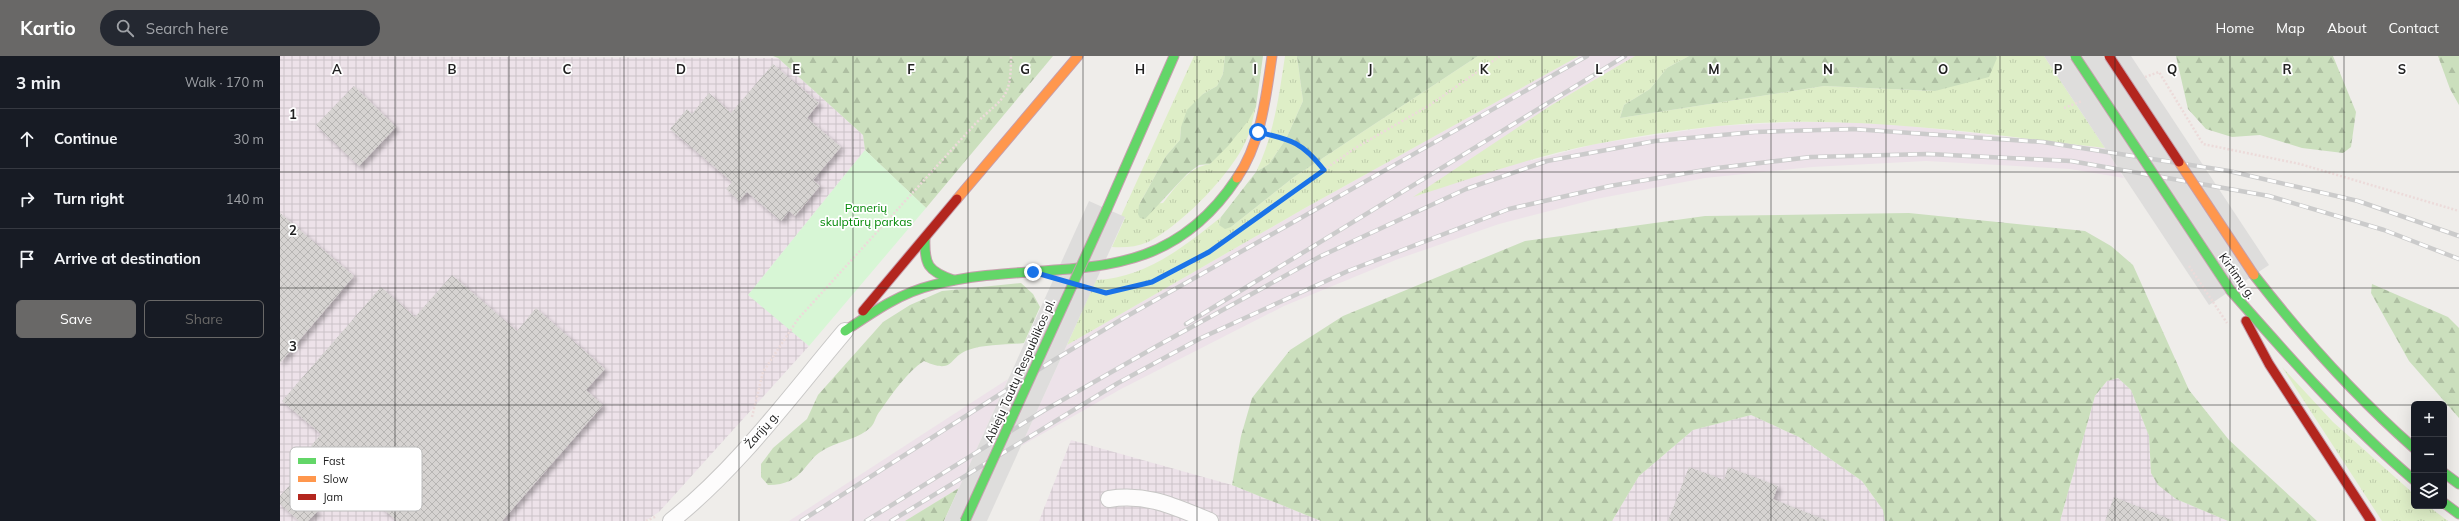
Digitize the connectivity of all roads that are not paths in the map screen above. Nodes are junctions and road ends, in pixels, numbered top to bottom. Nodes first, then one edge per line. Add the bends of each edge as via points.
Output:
1 (1078, 56) edge
2 (1174, 56) edge
3 (1272, 56) edge
4 (2075, 56) edge
5 (2109, 56) edge
6 (925, 238) junction
7 (953, 280) junction
8 (2233, 294) junction
9 (845, 331) junction
10 (2411, 445) edge
11 (2447, 475) edge
12 (2411, 477) edge
13 (2459, 484) edge
14 (1109, 499) dead end
15 (2447, 505) edge
16 (2459, 514) edge
17 (665, 518) edge
18 (965, 521) edge
19 (1210, 521) edge
20 (2372, 521) edge

1 - 6 highway
2 - 18 highway, Abiejų Tautų Respublikos pl., bridge
3 - 7 highway via 1258,132 1243,169 1220,203 1202,221 1160,249 1109,265
4 - 8 highway, Kirtimų g., bridge
5 - 10 highway, Kirtimų g., bridge via 2254,275 2305,340
6 - 7 highway via 924,259 929,268
6 - 9 highway
7 - 9 highway via 918,289 895,299
8 - 12 highway, Kirtimų g. via 2356,428
8 - 20 highway via 2269,364
9 - 17 street, Žarijų g. via 751,443 690,506
11 - 13 highway
14 - 19 street via 1128,496 1147,498
15 - 16 highway

